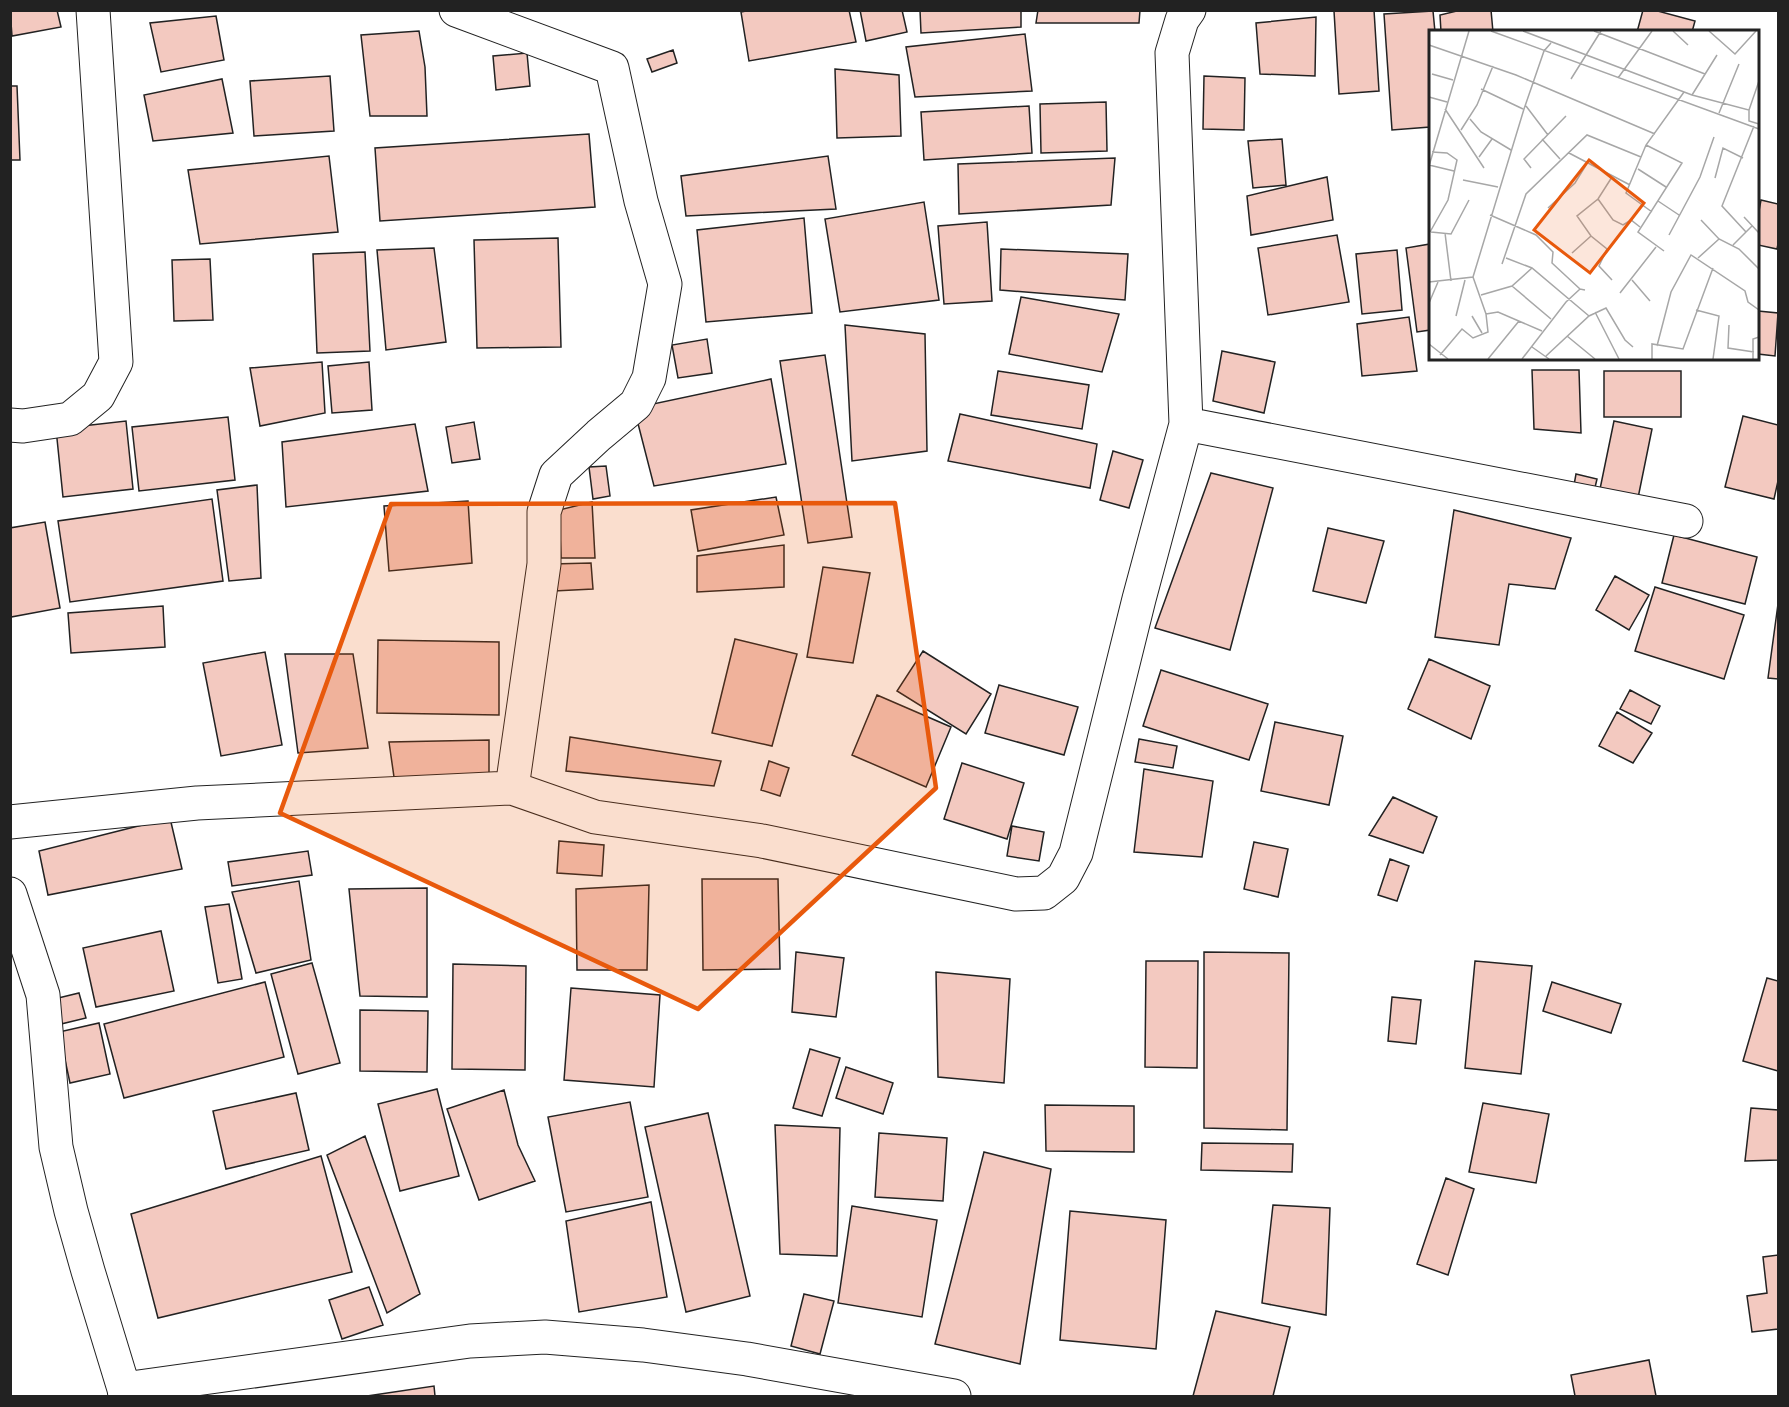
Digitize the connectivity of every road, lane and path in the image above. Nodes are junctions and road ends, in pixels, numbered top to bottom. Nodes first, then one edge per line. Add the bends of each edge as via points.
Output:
1 (93, 10) edge
2 (456, 10) edge
3 (1189, 10) edge
4 (1186, 424) junction
5 (10, 426) edge
6 (1686, 521) dead end
7 (512, 788) junction
8 (10, 822) edge
9 (10, 894) edge
10 (124, 1393) edge
11 (954, 1396) edge

1 - 5 street via 117,362 98,396 70,419
2 - 7 street via 612,68 641,201 665,284 649,378 636,404 556,475 544,512 544,564
3 - 4 street via 1172,53
4 - 6 street
4 - 7 street via 1076,853 1063,878 1044,893 1016,894 762,841 595,817
7 - 8 street via 197,803
9 - 10 street via 43,995 56,1147
10 - 11 street via 470,1341 545,1337 747,1359

